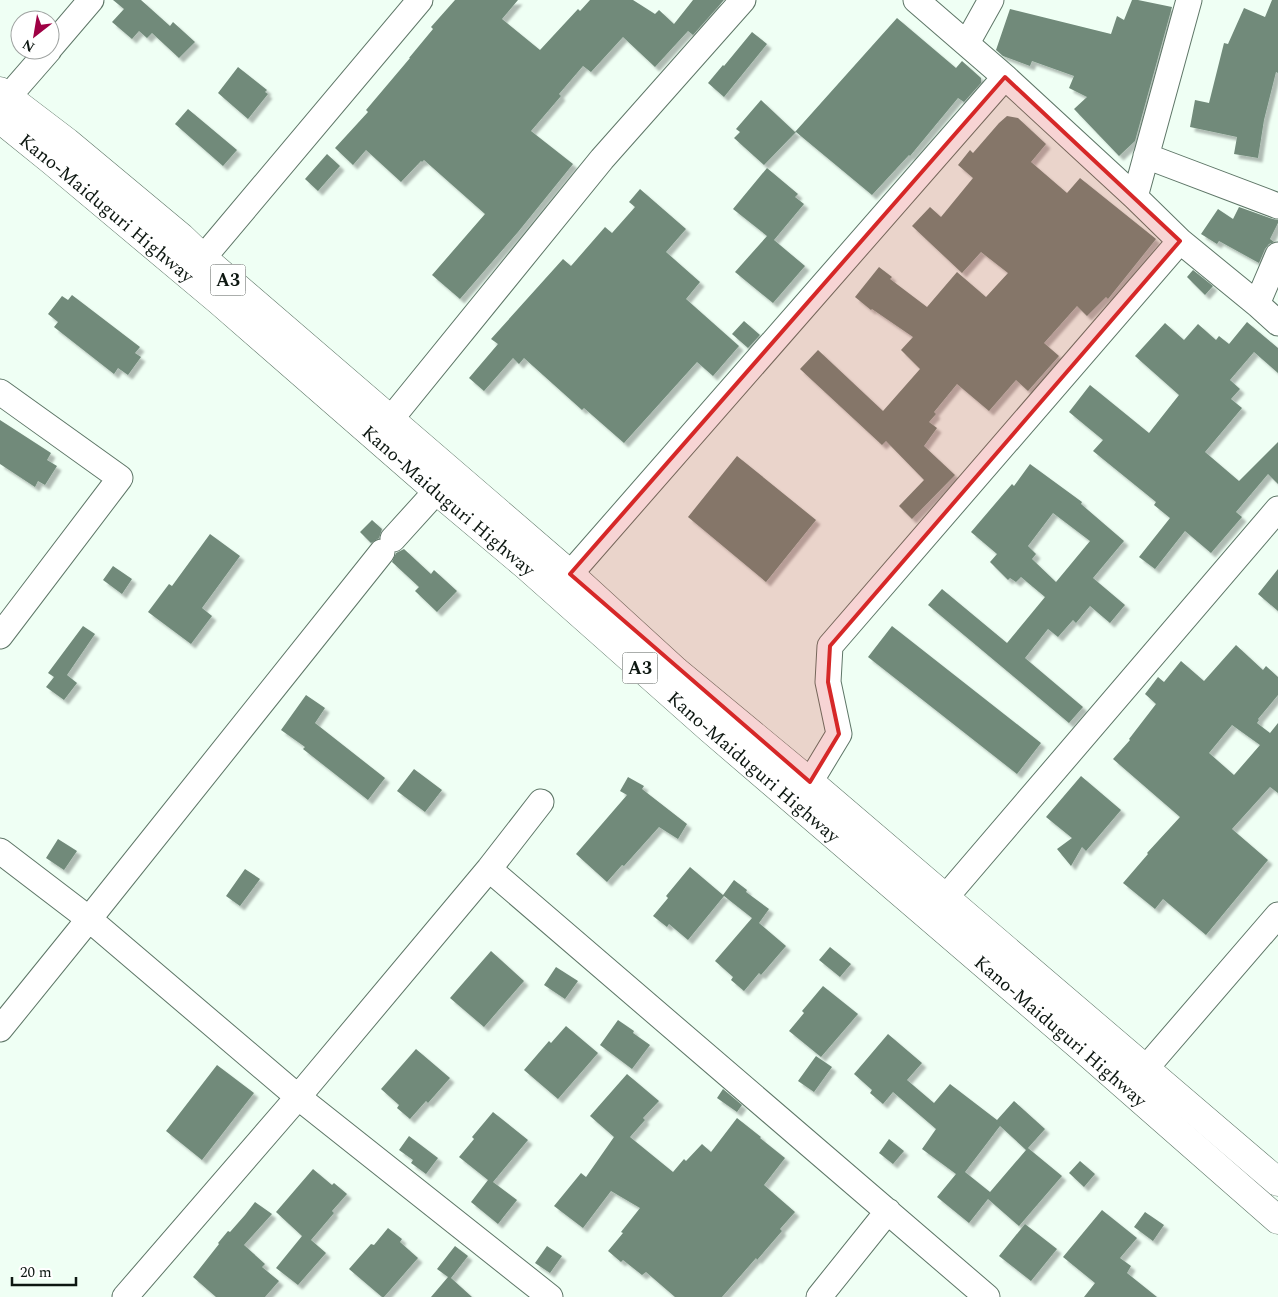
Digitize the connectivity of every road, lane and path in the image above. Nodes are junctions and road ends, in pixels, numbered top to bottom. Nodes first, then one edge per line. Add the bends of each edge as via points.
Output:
1 (92, 0) edge
2 (420, 0) edge
3 (742, 0) edge
4 (916, 0) edge
5 (991, 0) edge
6 (1189, 0) edge
7 (60, 36) edge
8 (967, 44) junction
9 (39, 60) edge
10 (1005, 77) junction
11 (3, 102) edge
12 (1146, 156) junction
13 (1135, 197) junction
14 (1278, 206) edge
15 (1180, 241) junction
16 (1278, 255) edge
17 (203, 258) junction
18 (1257, 304) junction
19 (1278, 323) edge
20 (0, 392) edge
21 (390, 420) junction
22 (445, 482) junction
23 (1278, 509) edge
24 (570, 574) junction
25 (0, 636) edge
26 (810, 782) junction
27 (541, 802) dead end
28 (0, 851) edge
29 (489, 869) junction
30 (945, 898) junction
31 (1278, 915) edge
32 (89, 919) junction
33 (0, 1028) edge
34 (1146, 1068) junction
35 (298, 1097) junction
36 (1278, 1182) edge
37 (888, 1211) junction
38 (1278, 1220) edge
39 (125, 1297) edge
40 (550, 1297) edge
41 (819, 1297) edge
42 (988, 1297) edge

1 - 7 street
2 - 17 street
3 - 21 street via 602,159
4 - 8 street
5 - 8 street
6 - 12 street
8 - 10 street
9 - 11 street
10 - 13 street
10 - 24 street
11 - 17 highway, Kano-Maiduguri Highway / A3 via 68,142
11 - 22 highway, Kano-Maiduguri Highway / A3 via 52,161 219,301
12 - 13 street
12 - 14 street
13 - 15 street
15 - 18 street
15 - 26 street via 830,646 828,682 839,734
16 - 18 street
17 - 21 highway, Kano-Maiduguri Highway / A3
18 - 19 street
20 - 25 street via 120,478
21 - 22 highway, Kano-Maiduguri Highway / A3
22 - 24 highway, Kano-Maiduguri Highway / A3
22 - 32 street via 387,545
22 - 38 highway, Kano-Maiduguri Highway / A3 via 525,565 710,730
23 - 30 street
24 - 26 highway, Kano-Maiduguri Highway / A3 via 676,672
26 - 30 highway, Kano-Maiduguri Highway / A3
27 - 29 street
28 - 32 street
29 - 35 street
29 - 37 street
30 - 34 highway, Kano-Maiduguri Highway / A3
31 - 34 street
32 - 33 street
32 - 35 street
34 - 36 highway, Kano-Maiduguri Highway / A3
35 - 39 street
35 - 40 street
37 - 41 street
37 - 42 street

